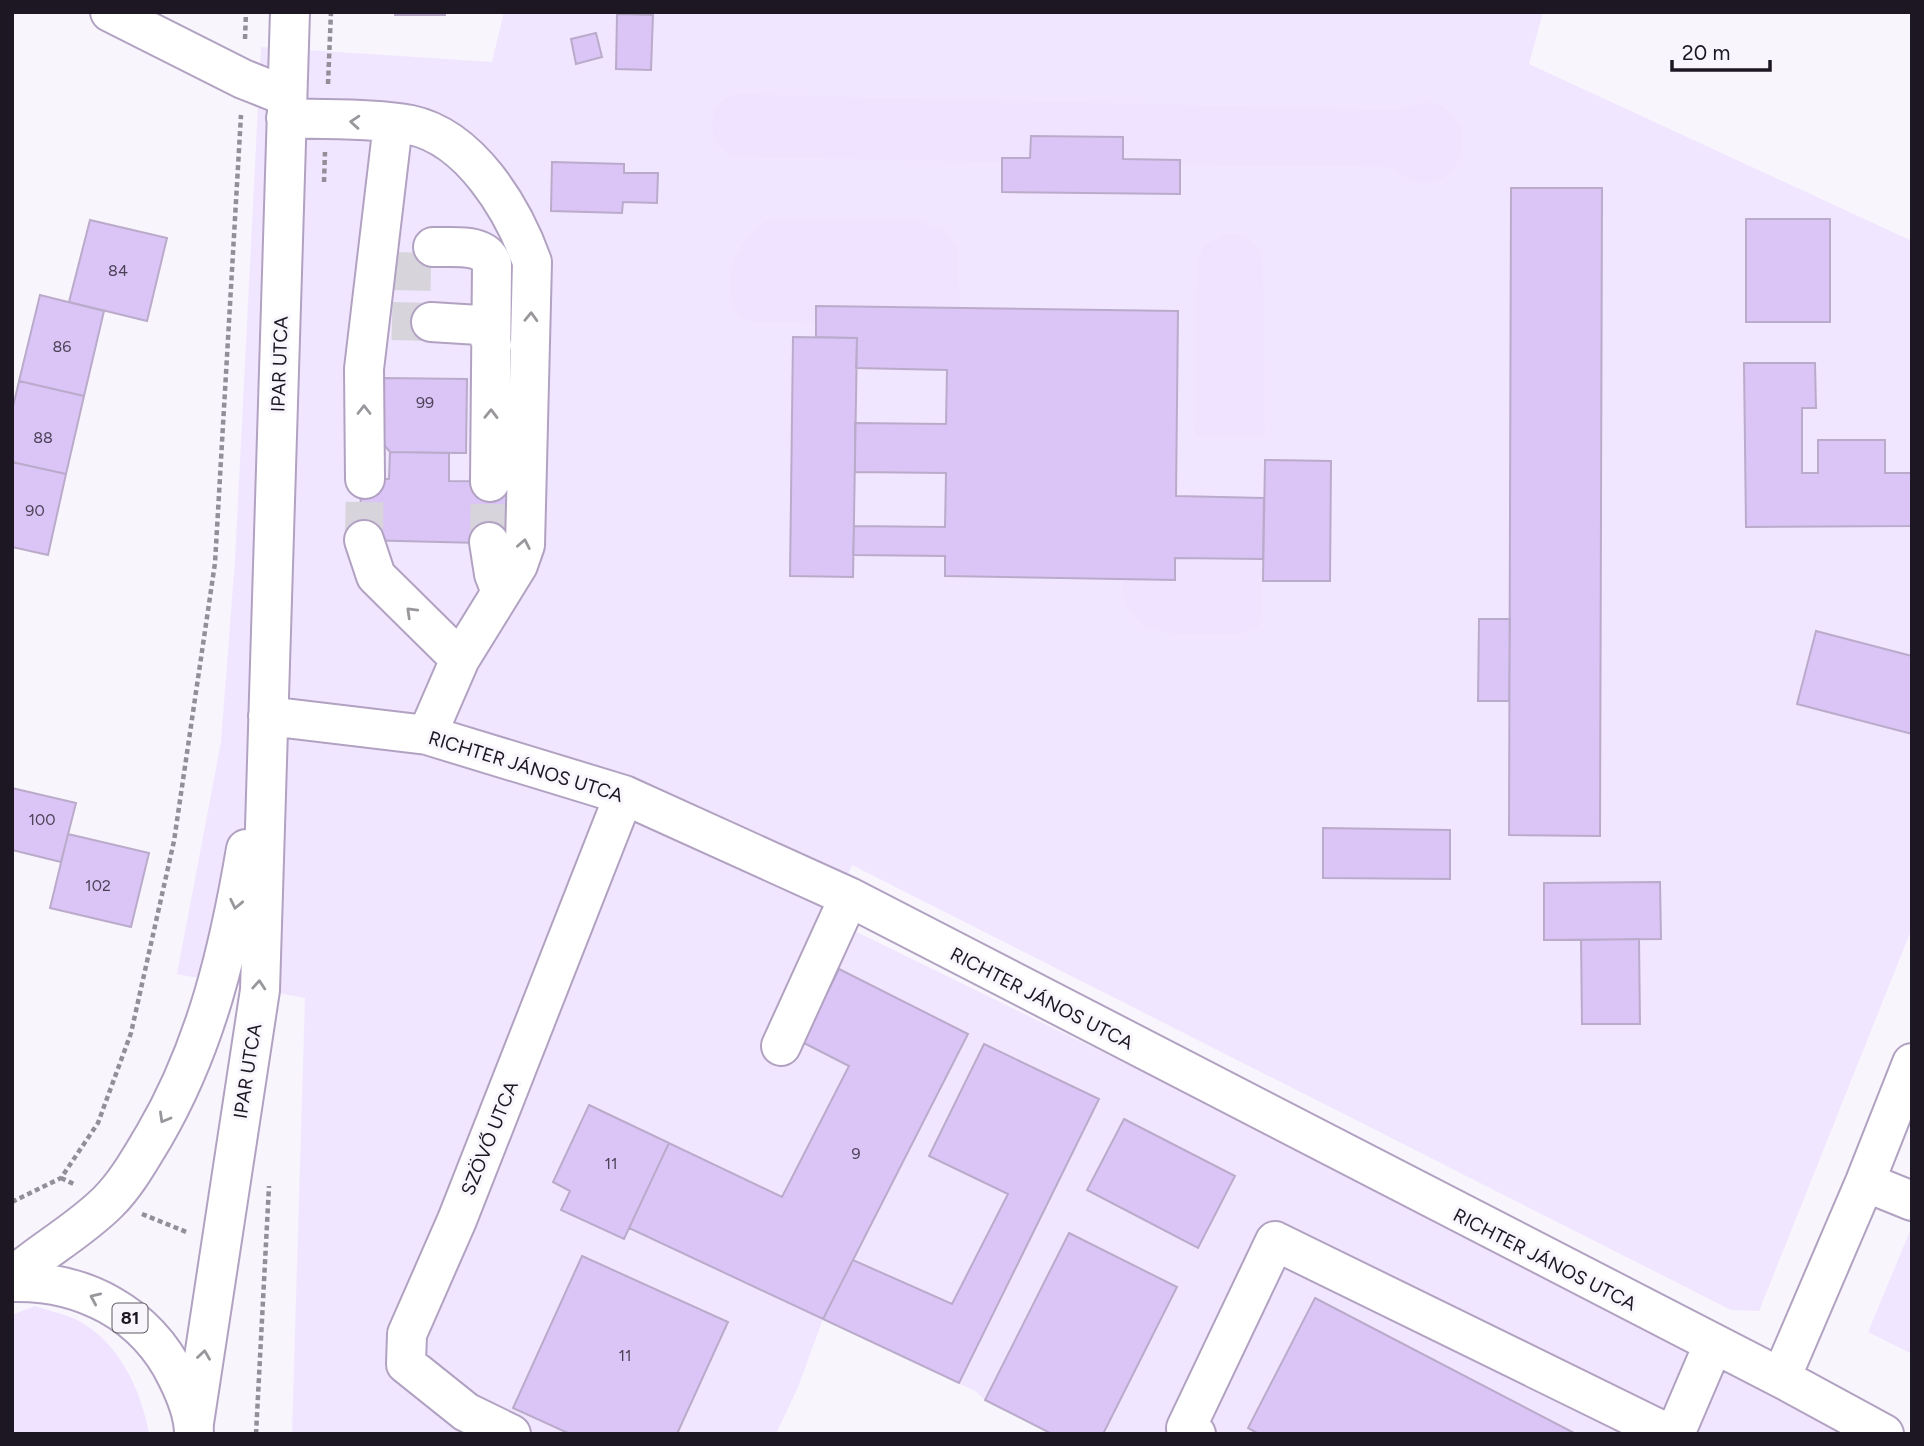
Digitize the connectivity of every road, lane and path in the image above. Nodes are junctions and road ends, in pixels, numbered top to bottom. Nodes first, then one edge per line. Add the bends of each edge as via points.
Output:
1 (110, 12) edge
2 (246, 12) edge
3 (290, 12) edge
4 (243, 79) junction
5 (286, 107) junction
6 (393, 124) junction
7 (492, 320) junction
8 (365, 479) tunnel mouth
9 (490, 482) tunnel mouth
10 (364, 540) tunnel mouth
11 (489, 542) tunnel mouth
12 (502, 592) junction
13 (460, 659) junction
14 (268, 716) junction
15 (427, 735) junction
16 (624, 795) junction
17 (849, 897) junction
18 (781, 1046) dead end
19 (1912, 1063) edge
20 (61, 1178) junction
21 (1865, 1182) junction
22 (110, 1200) junction
23 (1912, 1201) edge
24 (12, 1202) edge
25 (219, 1245) junction
26 (12, 1280) edge
27 (1713, 1345) junction
28 (1780, 1378) junction
29 (456, 1423) edge
30 (194, 1428) edge
31 (256, 1434) edge
32 (511, 1434) edge
33 (1196, 1434) edge
34 (1669, 1434) edge
35 (1675, 1434) edge
36 (1884, 1434) edge

1 - 4 street
2 - 4 path
3 - 5 street, IPAR UTCA
4 - 5 street
4 - 20 path via 215,563 174,841 122,1063 98,1123
6 -> 5 street
5 - 14 street, IPAR UTCA
8 -> 6 street via 364,369 384,283
12 -> 6 street via 522,556 527,534 532,262 505,204 481,173 440,138 411,125
7 - 7 street via 489,335 432,285 484,251 493,269
9 -> 7 street
13 -> 10 street via 376,576
11 - 12 street
12 - 13 street
13 - 15 street
14 - 15 street, RICHTER JÁNOS UTCA
14 -> 22 street, IPAR UTCA via 237,899 205,1026 174,1102 133,1173
25 -> 14 street, IPAR UTCA via 260,990
15 - 16 street, RICHTER JÁNOS UTCA
16 - 17 street, RICHTER JÁNOS UTCA
16 - 29 street, SZÖVŐ UTCA via 457,1220 407,1334 406,1364
17 - 18 street
17 - 27 street, RICHTER JÁNOS UTCA
19 - 21 street
20 - 22 path
20 - 24 path
21 - 23 street
21 - 28 street
22 - 25 path
22 - 26 street, IPAR UTCA
30 -> 25 street, IPAR UTCA
25 - 31 path via 264,1254
30 -> 26 street, 81 via 186,1393 171,1363 125,1314 64,1286
27 - 28 street, RICHTER JÁNOS UTCA
27 - 35 street
28 - 36 street, RICHTER JÁNOS UTCA
29 - 32 street, SZÖVŐ UTCA
33 - 34 street via 1186,1428 1275,1241

